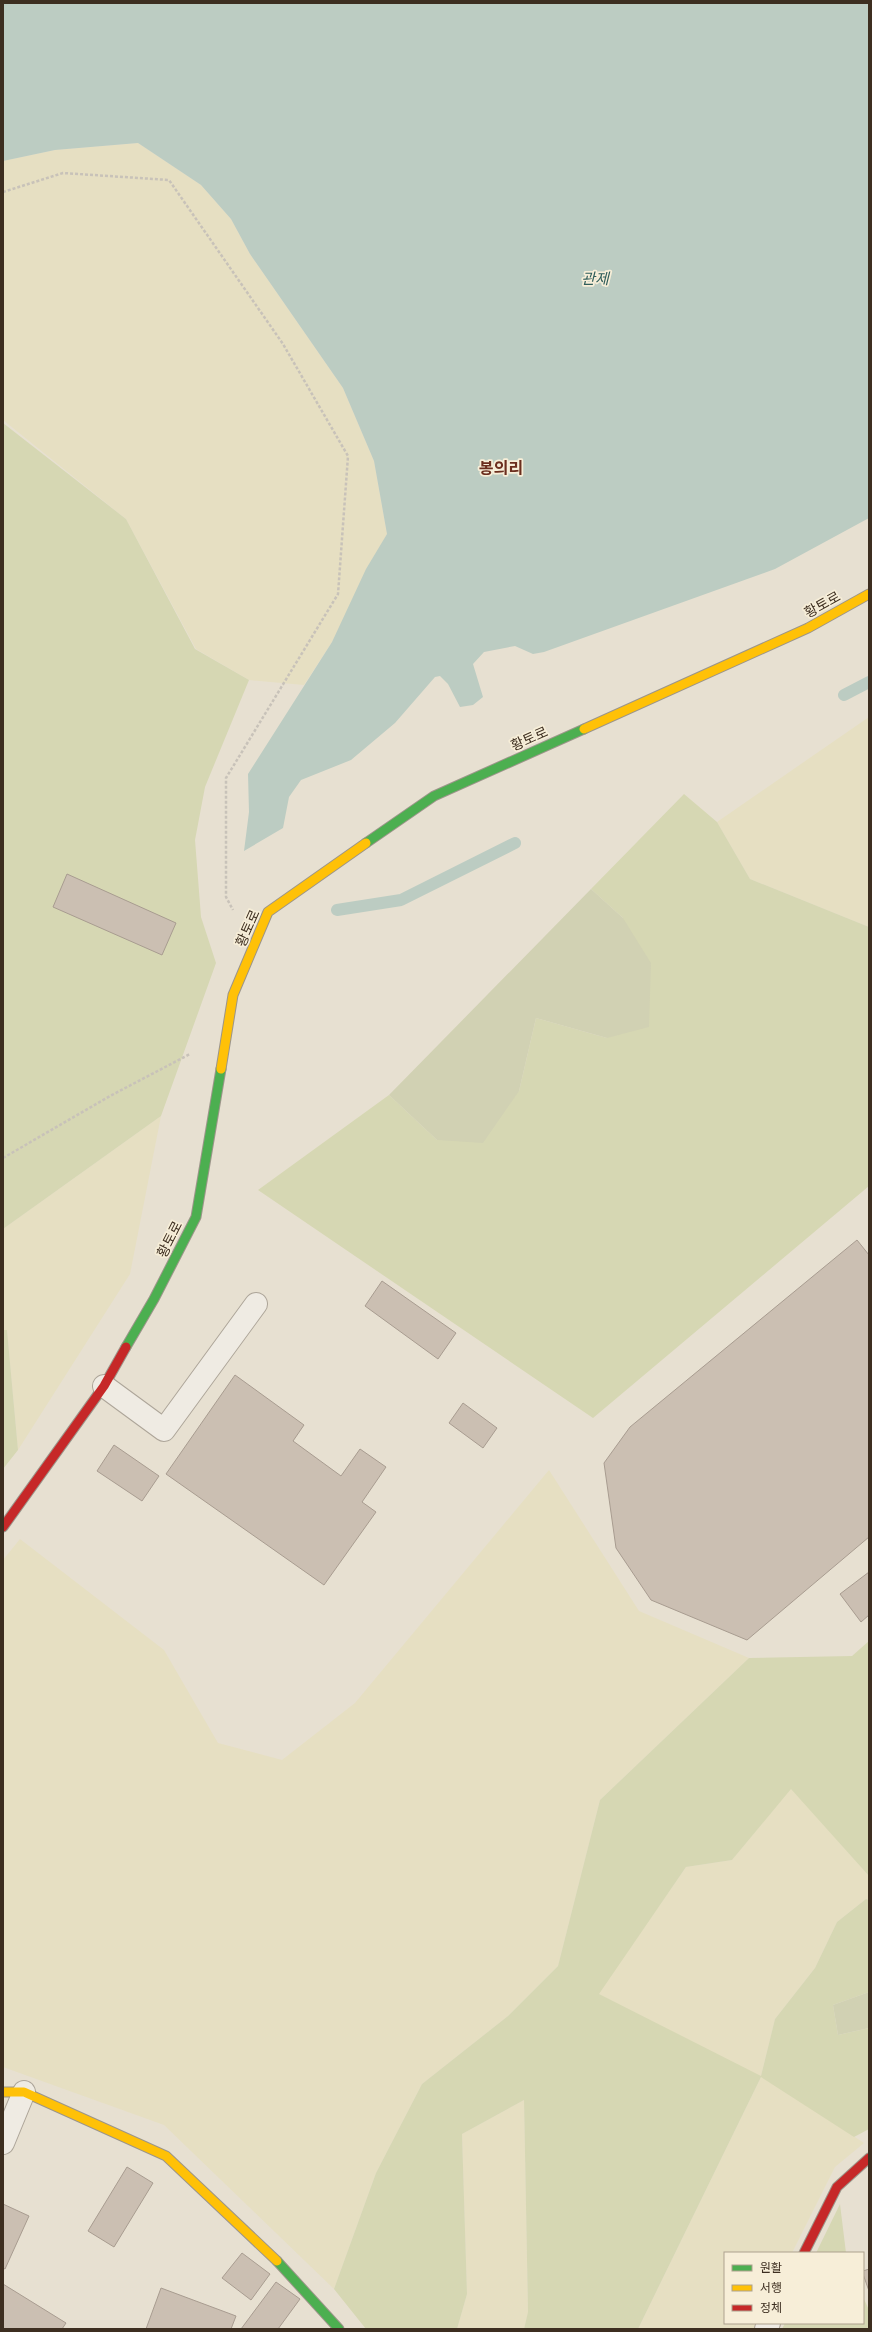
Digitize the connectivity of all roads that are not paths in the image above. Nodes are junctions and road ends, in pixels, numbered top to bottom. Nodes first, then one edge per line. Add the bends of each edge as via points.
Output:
1 (869, 594) edge
2 (256, 1304) dead end
3 (104, 1386) junction
4 (3, 1527) edge
5 (13, 2092) edge
6 (3, 2143) edge
7 (869, 2158) edge
8 (804, 2252) edge
9 (340, 2329) edge

1 - 3 main road, 황토로 via 808,628 434,796 268,912 233,995 196,1217 154,1299
2 - 3 street via 164,1430
3 - 4 main road, 황토로
5 - 6 street
5 - 9 main road via 166,2156 284,2267
7 - 8 main road via 837,2187

